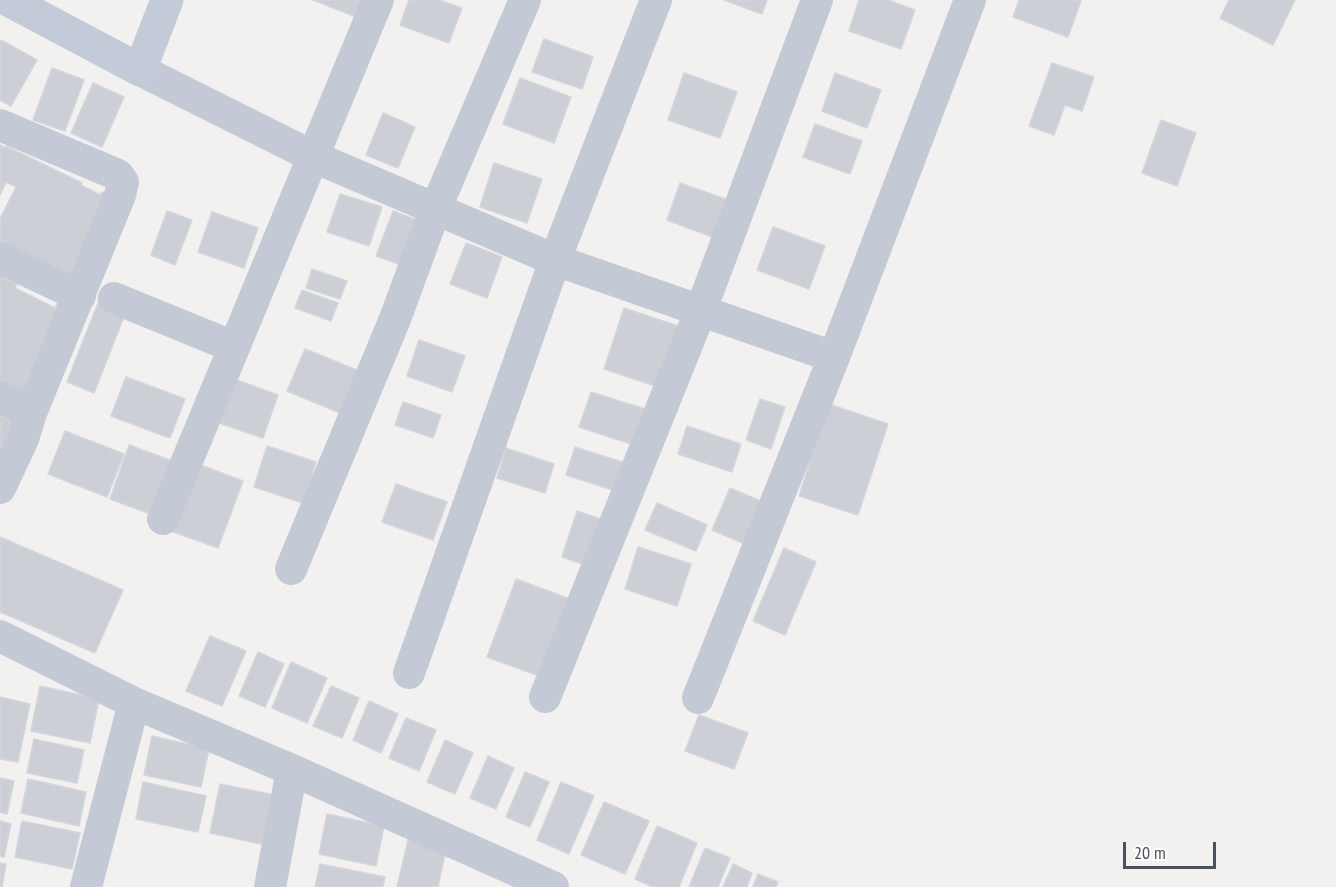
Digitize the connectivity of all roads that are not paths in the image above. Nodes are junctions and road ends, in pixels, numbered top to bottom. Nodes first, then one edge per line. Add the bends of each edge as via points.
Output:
1 (8, 0) edge
2 (167, 0) edge
3 (378, 0) edge
4 (525, 0) edge
5 (656, 0) edge
6 (817, 0) edge
7 (970, 0) edge
8 (140, 70) junction
9 (0, 125) edge
10 (314, 157) junction
11 (435, 210) junction
12 (0, 258) edge
13 (555, 260) junction
14 (80, 296) junction
15 (114, 298) dead end
16 (701, 310) junction
17 (234, 347) junction
18 (834, 357) junction
19 (0, 397) edge
20 (31, 413) junction
21 (0, 488) edge
22 (163, 519) dead end
23 (291, 569) dead end
24 (0, 636) edge
25 (409, 673) dead end
26 (545, 697) dead end
27 (698, 698) dead end
28 (134, 703) junction
29 (292, 770) junction
30 (494, 874) edge
31 (86, 887) edge
32 (270, 887) edge
33 (553, 887) edge

1 - 8 street
2 - 8 street
3 - 10 street
4 - 11 street
5 - 13 street
6 - 16 street
7 - 18 street
8 - 10 street
9 - 14 street via 118,175 123,182
10 - 11 street
10 - 17 street
11 - 13 street
11 - 23 street via 395,318
12 - 14 street
13 - 16 street
13 - 25 street
14 - 20 street
15 - 17 street
16 - 18 street
16 - 26 street
17 - 22 street
18 - 27 street
19 - 20 street
20 - 21 street
24 - 28 street
28 - 29 street
28 - 31 street
29 - 30 street
29 - 32 street
30 - 33 street

